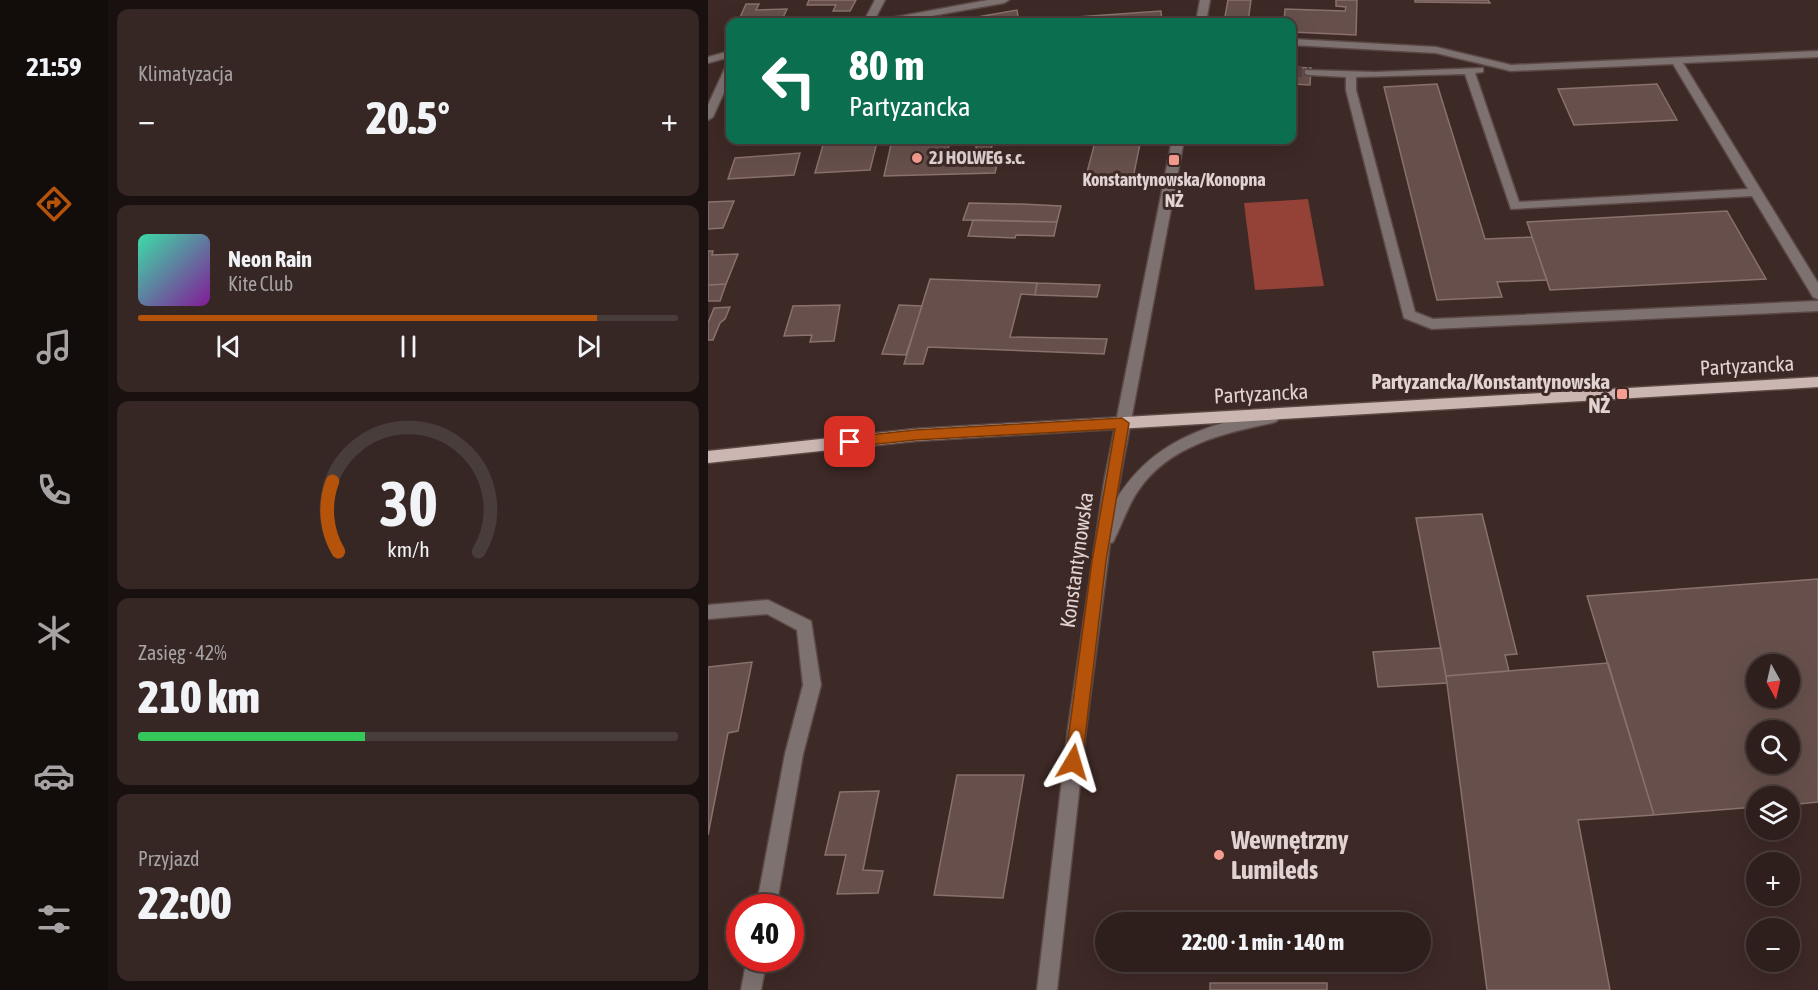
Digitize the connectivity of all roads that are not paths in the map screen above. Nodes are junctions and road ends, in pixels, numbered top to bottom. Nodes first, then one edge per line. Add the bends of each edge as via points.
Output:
1 (880, 0) edge
2 (1004, 0) edge
3 (1205, 0) edge
4 (871, 18) edge
5 (907, 18) edge
6 (1202, 18) edge
7 (1296, 42) edge
8 (1818, 54) edge
9 (726, 55) edge
10 (708, 60) edge
11 (1676, 61) junction
12 (1511, 68) junction
13 (1469, 70) junction
14 (1309, 72) tunnel mouth
15 (1351, 74) junction
16 (726, 77) edge
17 (708, 117) edge
18 (1177, 144) edge
19 (1756, 192) junction
20 (1818, 294) edge
21 (1818, 306) edge
22 (1818, 382) edge
23 (1289, 413) junction
24 (1122, 423) junction
25 (708, 457) edge
26 (1097, 571) junction
27 (708, 612) edge
28 (769, 894) edge
29 (754, 972) edge
30 (751, 990) edge
31 (1047, 990) edge

1 - 4 street
2 - 5 street
3 - 6 street
7 - 12 street via 1436,50
8 - 11 street
9 - 10 street
11 - 12 street
11 - 19 street
12 - 13 street
13 - 15 street
13 - 19 street via 1515,206
14 - 15 street
15 - 21 street via 1351,90 1408,315 1432,324
16 - 17 street
18 - 24 street, Konstantynowska
19 - 20 street
22 - 23 main road, Partyzancka
23 - 24 main road, Partyzancka
23 - 26 street via 1197,438 1155,460 1133,485 1121,507
24 - 25 main road, Partyzancka via 915,435
24 - 26 street, Konstantynowska
26 - 31 street, Konstantynowska
27 - 28 street via 768,608 805,626 812,685 794,754
29 - 30 street

